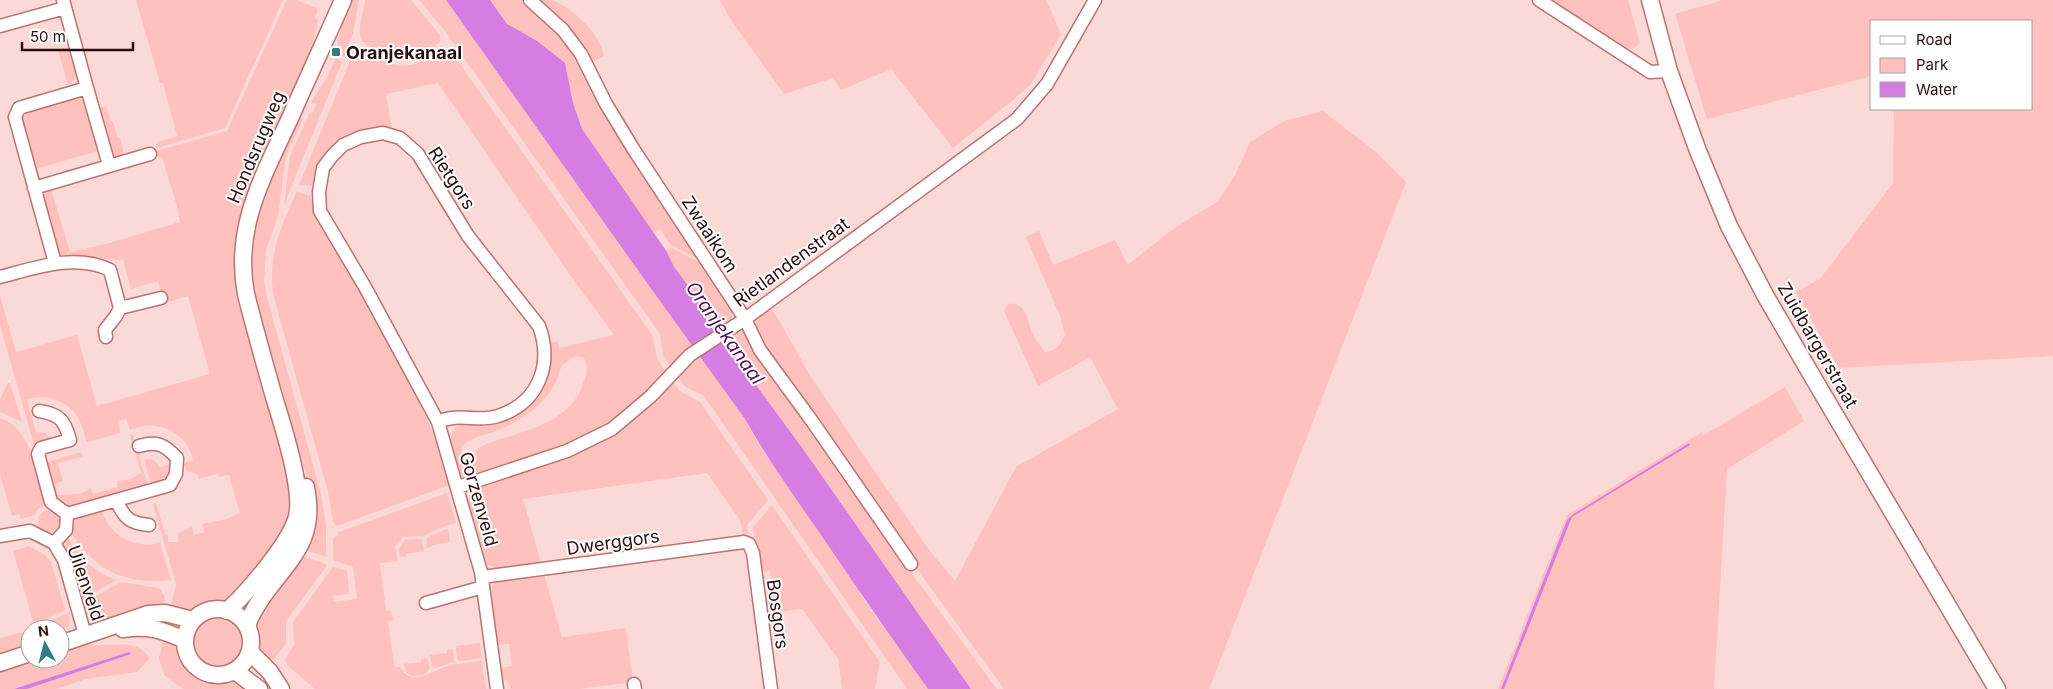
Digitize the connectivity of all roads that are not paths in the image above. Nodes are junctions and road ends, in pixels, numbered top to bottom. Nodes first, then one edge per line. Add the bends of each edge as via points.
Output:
1 (343, 0) edge
2 (530, 0) edge
3 (1096, 0) edge
4 (1539, 0) edge
5 (1650, 0) edge
6 (64, 4) edge
7 (0, 26) edge
8 (1669, 71) junction
9 (87, 88) junction
10 (150, 154) dead end
11 (109, 165) junction
12 (34, 188) junction
13 (55, 263) junction
14 (0, 277) edge
15 (161, 298) dead end
16 (120, 308) junction
17 (744, 318) junction
18 (106, 337) dead end
19 (39, 411) dead end
20 (438, 422) junction
21 (139, 446) dead end
22 (292, 461) junction
23 (458, 487) junction
24 (117, 502) junction
25 (67, 514) junction
26 (149, 526) dead end
27 (0, 536) edge
28 (54, 543) junction
29 (748, 544) joint
30 (910, 564) dead end
31 (482, 582) junction
32 (426, 603) dead end
33 (227, 610) junction
34 (194, 620) junction
35 (247, 626) junction
36 (91, 634) junction
37 (185, 640) junction
38 (70, 641) edge
39 (250, 652) junction
40 (20, 657) edge
41 (0, 663) edge
42 (235, 671) junction
43 (259, 689) edge
44 (281, 689) edge
45 (497, 689) edge
46 (771, 689) edge
47 (1997, 689) edge

1 - 22 street, Hondsrugweg via 256,193 244,235 242,267 246,294
2 - 17 street, Zwaaikom via 563,30 580,54 634,150
3 - 17 street, Rietlandenstraat via 1047,84 1017,118
4 - 8 street via 1650,72
5 - 8 street, Zuidbargerstraat
6 - 7 street
6 - 9 street
8 - 47 street, Zuidbargerstraat via 1729,226 1765,295
9 - 11 street
9 - 12 street via 19,108 15,117
10 - 11 street
11 - 12 street
12 - 13 street
13 - 14 street
13 - 16 street via 99,265 110,270
15 - 16 street
16 - 18 street via 105,330
17 - 23 street, Rietlandenstraat via 690,355 650,397 612,429 567,452
17 - 30 street, Zwaaikom via 760,350
19 - 25 street via 52,413 67,427 70,440 41,448 38,454 51,502
20 - 20 street, Rietgors via 320,210 323,168 343,145 361,137 383,133 400,138 418,154 468,236 539,326 544,338 543,374 532,394 518,406 498,416 478,419 449,417
20 - 23 street, Gorzenveld
21 - 24 street via 150,443 166,446 177,458 176,474 170,485
22 - 33 street, Hondsrugweg via 298,507 296,520 244,596
22 - 35 street, Hondsrugweg via 306,486 310,513 307,532 300,547 253,610
23 - 31 street, Gorzenveld
24 - 25 street
24 - 26 street via 123,515 134,524
25 - 28 street, Uilenveld via 66,530
27 - 28 street, Uilenveld via 30,531
28 - 36 street, Uilenveld via 64,560
29 - 31 street, Dwerggors via 744,542
29 - 46 street, Bosgors via 753,553
31 - 32 street
31 - 45 street, Gorzenveld
33 - 34 street via 215,609
33 - 35 street
34 - 36 street via 156,612
34 - 37 street
35 - 39 street
36 - 37 street via 141,626
36 - 38 street
37 - 42 street via 190,660 201,670 215,676
39 - 42 street
39 - 44 street
40 - 41 street
42 - 43 street

